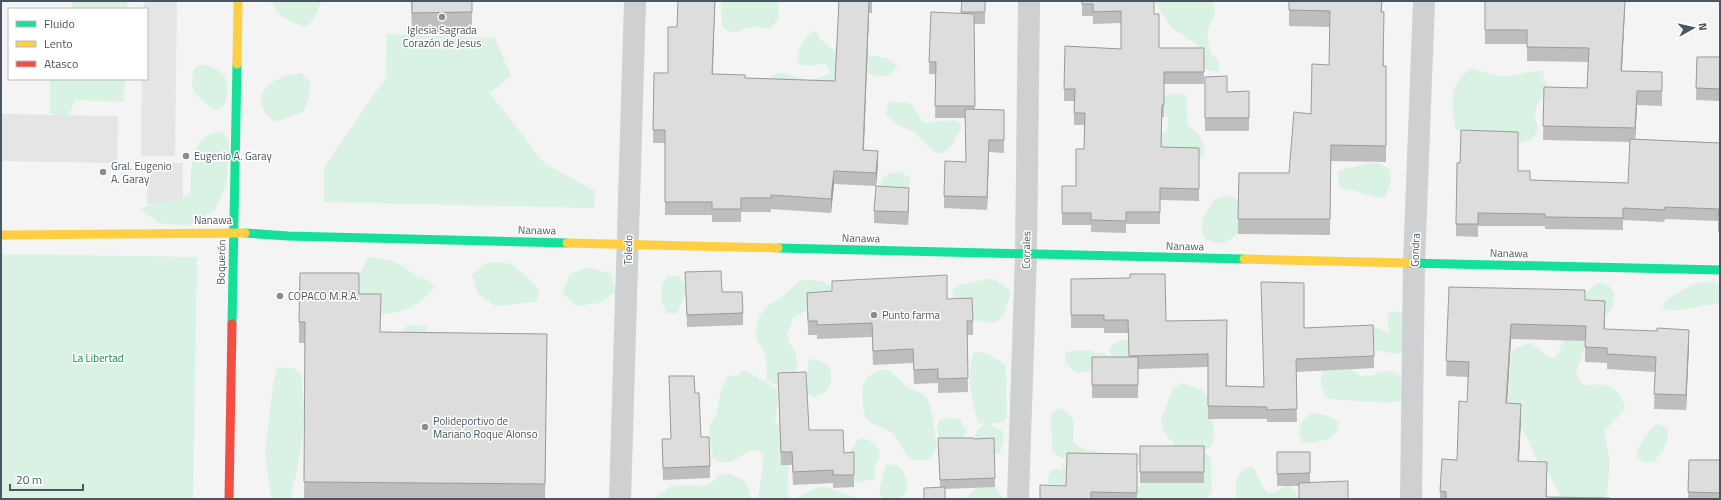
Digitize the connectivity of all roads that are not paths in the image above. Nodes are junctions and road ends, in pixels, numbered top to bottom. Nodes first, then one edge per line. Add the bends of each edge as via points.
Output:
1 (238, 1) edge
2 (635, 1) edge
3 (1029, 1) edge
4 (1424, 1) edge
5 (233, 232) junction
6 (1, 235) edge
7 (628, 244) junction
8 (1026, 254) junction
9 (1414, 263) junction
10 (1720, 270) edge
11 (229, 499) edge
12 (620, 499) edge
13 (1018, 499) edge
14 (1411, 499) edge

1 - 5 street, Boquerón
2 - 7 street, Toledo
3 - 8 street, Corrales
4 - 9 street, Gondra
5 - 6 street, Nanawa
5 - 7 street, Nanawa via 288,236
5 - 11 street, Boquerón
7 - 8 street, Nanawa
7 - 12 street, Toledo
8 - 9 street, Nanawa
8 - 13 street, Corrales
9 - 10 street, Nanawa
9 - 14 street, Gondra

